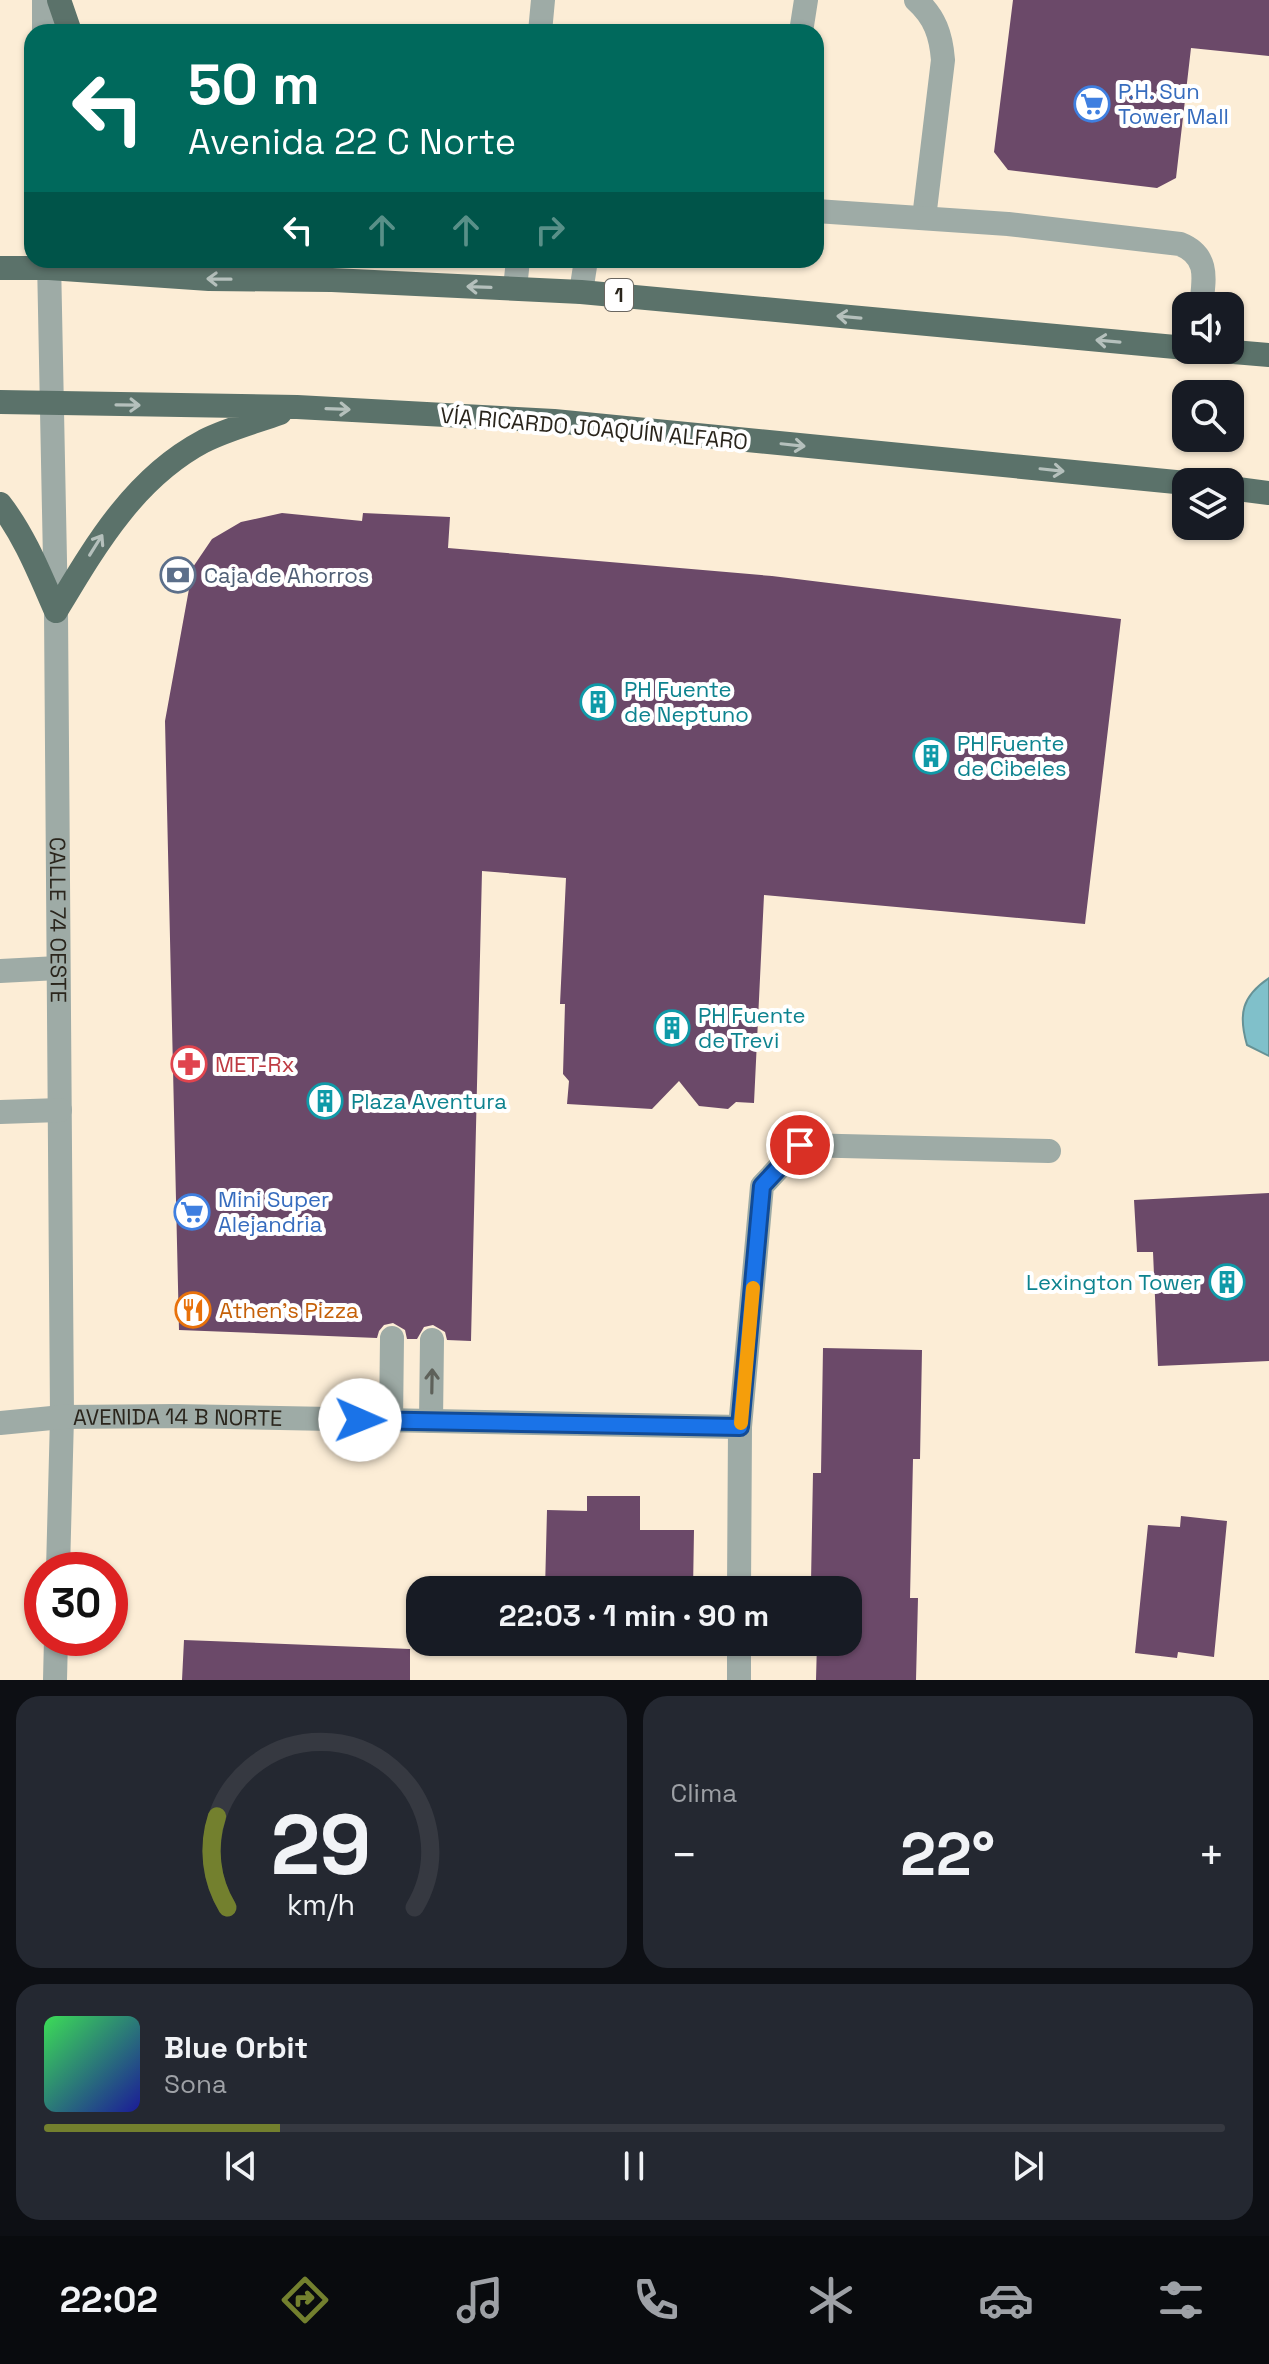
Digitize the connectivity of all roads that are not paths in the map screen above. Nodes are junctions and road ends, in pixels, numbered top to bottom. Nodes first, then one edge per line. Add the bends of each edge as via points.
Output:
1 (44, 0) edge
2 (59, 0) edge
3 (543, 0) edge
4 (806, 0) edge
5 (916, 0) edge
6 (44, 24) edge
7 (67, 24) edge
8 (541, 24) edge
9 (802, 24) edge
10 (824, 212) edge
11 (924, 218) junction
12 (24, 266) edge
13 (0, 268) edge
14 (49, 268) edge
15 (92, 268) edge
16 (306, 268) edge
17 (517, 268) edge
18 (585, 268) edge
19 (332, 280) junction
20 (515, 288) junction
21 (581, 292) junction
22 (1202, 292) edge
23 (1172, 347) edge
24 (1244, 353) edge
25 (1269, 355) edge
26 (0, 402) edge
27 (52, 404) junction
28 (297, 407) junction
29 (1172, 482) edge
30 (1244, 490) edge
31 (1269, 493) edge
32 (0, 504) edge
33 (56, 611) junction
34 (58, 968) junction
35 (0, 971) edge
36 (60, 1110) junction
37 (0, 1112) edge
38 (1049, 1151) dead end
39 (392, 1338) dead end
40 (432, 1340) dead end
41 (62, 1417) junction
42 (391, 1421) junction
43 (431, 1421) junction
44 (0, 1423) edge
45 (740, 1427) junction
46 (58, 1552) edge
47 (739, 1576) edge
48 (56, 1656) edge
49 (739, 1656) edge
50 (55, 1680) edge
51 (739, 1680) edge

1 - 6 street
2 - 7 main road
3 - 8 street
4 - 9 street
5 - 11 street via 941,35 943,60
10 - 11 street
11 - 22 street via 1180,244 1201,261
12 - 13 main road, 1
14 - 27 street, CALLE 74 OESTE
19 -> 15 main road, 1 via 209,279
16 - 19 main road
17 - 20 street
18 - 21 street
20 -> 19 main road, 1
20 - 21 main road, 1
23 -> 21 main road, 1
24 - 25 main road
26 - 27 main road, VÍA RICARDO JOAQUÍN ALFARO
27 -> 28 main road, VÍA RICARDO JOAQUÍN ALFARO
27 - 33 street, CALLE 74 OESTE
28 -> 29 main road, VÍA RICARDO JOAQUÍN ALFARO via 554,421
33 -> 28 main road via 107,528 150,480 203,442
30 - 31 main road
32 - 33 main road via 32,556
33 - 34 street, CALLE 74 OESTE
34 - 35 street
34 - 36 street, CALLE 74 OESTE
36 - 37 street
36 - 41 street, CALLE 74 OESTE
38 - 45 street via 800,1145 762,1186
39 - 42 street
43 -> 40 street
41 - 42 street, AVENIDA 14 B NORTE
41 - 44 street, AVENIDA 14 B NORTE
41 - 46 street, CALLE 74 OESTE
42 - 43 street, AVENIDA 14 B NORTE
43 - 45 street, AVENIDA 14 B NORTE
45 - 47 street
48 - 50 street
49 - 51 street

